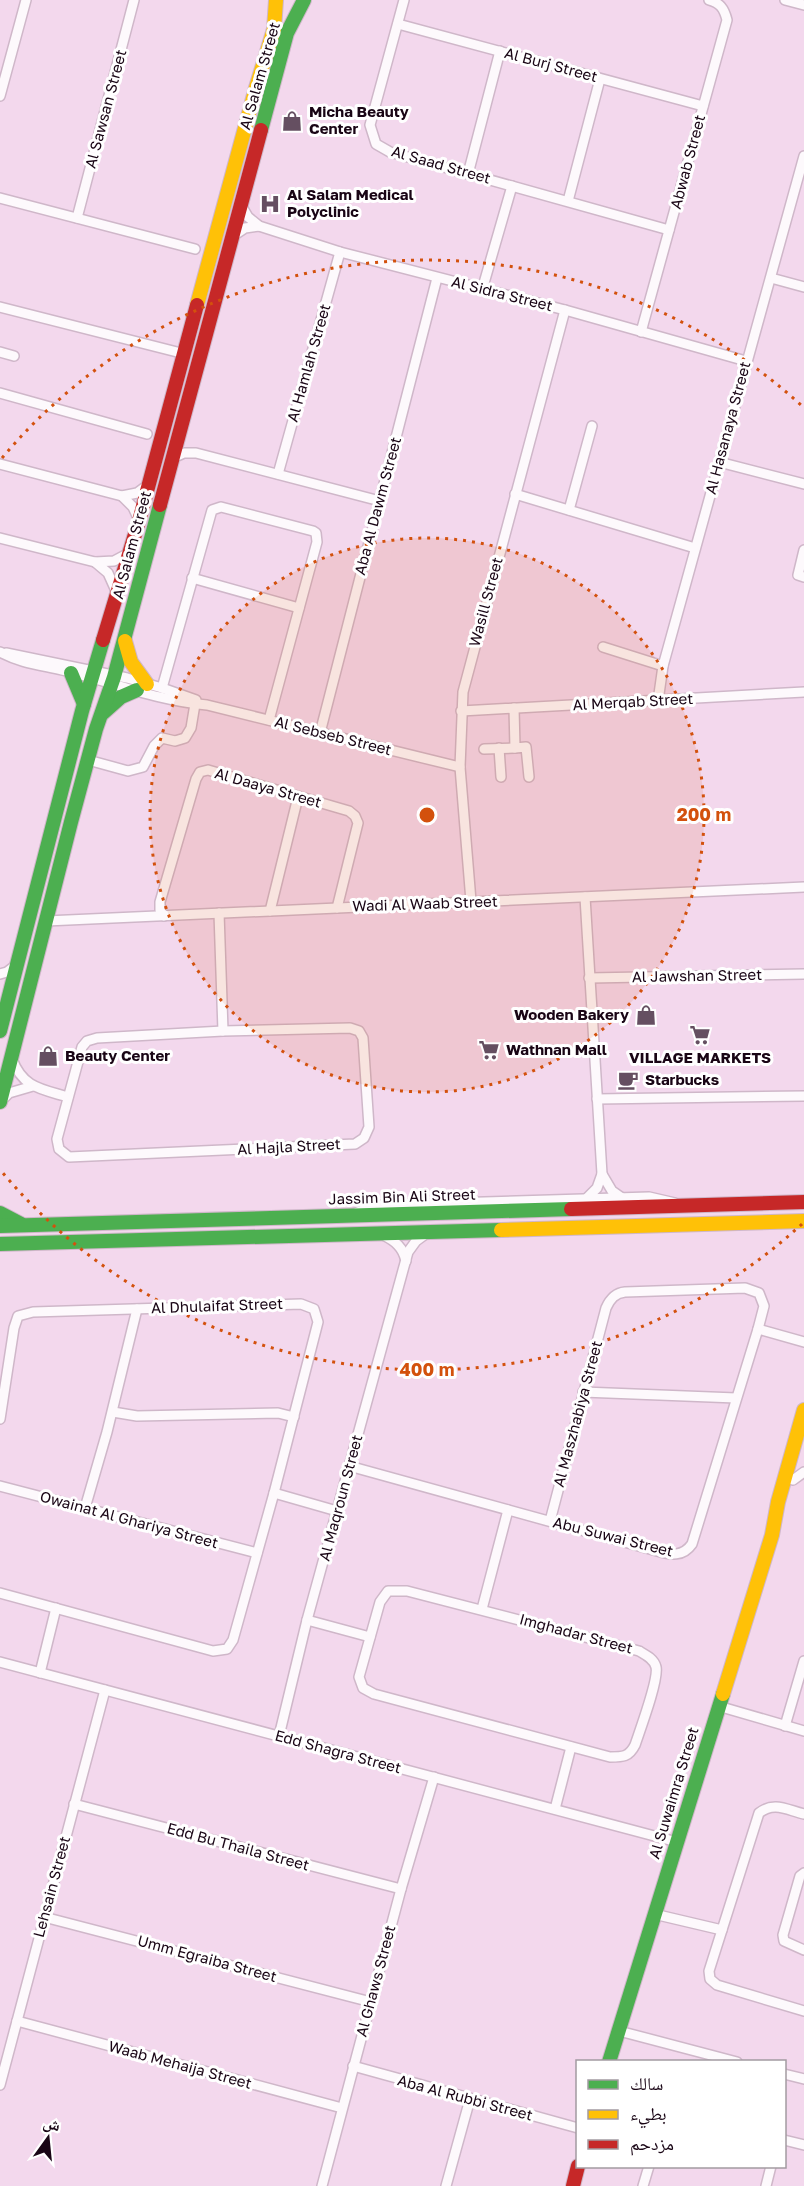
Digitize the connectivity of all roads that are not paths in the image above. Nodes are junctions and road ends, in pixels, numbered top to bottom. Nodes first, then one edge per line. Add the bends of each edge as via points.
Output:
1 (26, 0) edge
2 (135, 0) edge
3 (276, 0) edge
4 (304, 0) edge
5 (404, 0) edge
6 (709, 0) edge
7 (785, 0) edge
8 (804, 5) edge
9 (398, 24) junction
10 (500, 51) junction
11 (600, 78) junction
12 (0, 96) edge
13 (703, 106) junction
14 (804, 156) edge
15 (468, 174) junction
16 (512, 186) junction
17 (0, 198) edge
18 (567, 201) junction
19 (242, 205) junction
20 (77, 218) junction
21 (259, 226) junction
22 (669, 230) junction
23 (233, 236) junction
24 (195, 249) dead end
25 (340, 252) junction
26 (438, 278) junction
27 (771, 278) junction
28 (804, 287) edge
29 (482, 290) junction
30 (0, 307) edge
31 (565, 310) junction
32 (640, 332) junction
33 (0, 352) edge
34 (185, 354) junction
35 (14, 356) dead end
36 (746, 362) junction
37 (0, 393) edge
38 (592, 426) dead end
39 (179, 433) junction
40 (147, 434) dead end
41 (196, 453) junction
42 (173, 458) junction
43 (719, 462) junction
44 (0, 464) edge
45 (278, 474) junction
46 (150, 484) junction
47 (804, 484) edge
48 (515, 494) junction
49 (122, 496) junction
50 (380, 501) junction
51 (569, 510) junction
52 (139, 521) junction
53 (0, 538) edge
54 (695, 548) junction
55 (804, 550) edge
56 (129, 553) junction
57 (95, 562) junction
58 (804, 577) edge
59 (192, 579) junction
60 (117, 596) junction
61 (299, 608) junction
62 (125, 636) junction
63 (603, 647) dead end
64 (0, 652) edge
65 (663, 666) junction
66 (70, 673) junction
67 (94, 675) junction
68 (113, 680) junction
69 (142, 687) junction
70 (162, 688) junction
71 (804, 692) edge
72 (658, 701) junction
73 (84, 704) junction
74 (195, 704) junction
75 (207, 705) junction
76 (514, 708) junction
77 (461, 711) junction
78 (102, 715) junction
79 (269, 720) junction
80 (320, 733) junction
81 (499, 748) junction
82 (515, 748) junction
83 (484, 749) dead end
84 (87, 760) junction
85 (460, 767) junction
86 (501, 777) dead end
87 (529, 777) dead end
88 (298, 797) junction
89 (804, 887) edge
90 (585, 897) junction
91 (471, 901) junction
92 (337, 908) junction
93 (270, 911) junction
94 (219, 913) junction
95 (164, 916) junction
96 (46, 921) junction
97 (18, 963) junction
98 (0, 974) edge
99 (804, 974) edge
100 (589, 978) junction
101 (0, 980) edge
102 (10, 992) junction
103 (0, 1031) edge
104 (223, 1031) junction
105 (12, 1056) junction
106 (33, 1086) junction
107 (804, 1096) edge
108 (68, 1097) junction
109 (597, 1099) junction
110 (0, 1102) edge
111 (602, 1174) junction
112 (622, 1198) junction
113 (586, 1199) junction
114 (804, 1202) edge
115 (680, 1205) junction
116 (0, 1213) edge
117 (350, 1215) junction
118 (804, 1221) edge
119 (23, 1225) junction
120 (0, 1226) edge
121 (428, 1232) junction
122 (378, 1233) junction
123 (4, 1246) edge
124 (406, 1261) junction
125 (606, 1308) joint
126 (137, 1309) junction
127 (758, 1329) junction
128 (804, 1342) edge
129 (583, 1392) junction
130 (736, 1398) junction
131 (2, 1402) edge
132 (804, 1410) edge
133 (113, 1412) junction
134 (294, 1417) junction
135 (0, 1419) edge
136 (804, 1446) edge
137 (349, 1466) junction
138 (799, 1476) edge
139 (0, 1486) edge
140 (274, 1493) junction
141 (85, 1508) junction
142 (508, 1510) junction
143 (337, 1511) junction
144 (550, 1521) junction
145 (772, 1534) junction
146 (257, 1553) junction
147 (0, 1593) edge
148 (56, 1608) junction
149 (482, 1609) junction
150 (307, 1620) junction
151 (370, 1637) junction
152 (804, 1661) edge
153 (0, 1662) edge
154 (40, 1673) junction
155 (105, 1690) junction
156 (718, 1706) junction
157 (785, 1726) junction
158 (804, 1731) edge
159 (279, 1736) junction
160 (571, 1746) junction
161 (434, 1777) junction
162 (74, 1804) junction
163 (555, 1809) junction
164 (804, 1814) edge
165 (677, 1842) junction
166 (804, 1873) edge
167 (401, 1889) junction
168 (654, 1914) junction
169 (44, 1917) junction
170 (722, 1930) junction
171 (804, 1950) edge
172 (370, 2002) junction
173 (804, 2011) edge
174 (17, 2021) junction
175 (619, 2031) junction
176 (609, 2060) edge
177 (725, 2060) edge
178 (353, 2066) junction
179 (786, 2074) edge
180 (804, 2079) edge
181 (0, 2085) edge
182 (470, 2099) junction
183 (342, 2108) junction
184 (576, 2127) edge
185 (786, 2140) edge
186 (804, 2145) edge
187 (578, 2168) edge
188 (648, 2168) edge
189 (770, 2168) edge
190 (322, 2186) edge
191 (446, 2186) edge
192 (573, 2186) edge
193 (643, 2186) edge
194 (766, 2186) edge

1 - 12 street
2 - 20 street, Al Sawsan Street
3 - 34 street, Al Salam Street via 274,29
4 - 19 street, Al Salam Street via 287,33
5 - 9 street, Al Saad Street
6 - 13 street, Abwab Street via 724,9 727,20
7 - 8 street
9 - 10 street, Al Burj Street
9 - 15 street, Al Saad Street via 370,125 376,144 390,152
10 - 11 street, Al Burj Street
10 - 15 street
11 - 13 street, Al Burj Street
11 - 18 street
13 - 22 street, Abwab Street
14 - 27 street, Al Hasanaya Street
15 - 16 street, Al Saad Street
16 - 18 street, Al Saad Street
16 - 29 street, Al Saad Street
17 - 20 street
18 - 22 street, Al Saad Street
19 - 21 street via 248,218
19 - 23 street, Al Salam Street
20 - 24 street
21 - 23 street via 245,228
21 - 25 street, Al Sidra Street
22 - 32 street, Abwab Street
23 - 39 street, Al Salam Street
25 - 26 street, Al Sidra Street
25 - 45 street, Al Hamlah Street
26 - 29 street, Al Sidra Street
26 - 50 street, Aba Al Dawm Street
27 - 28 street
27 - 36 street, Al Hasanaya Street
29 - 31 street, Al Sidra Street
30 - 34 street
31 - 32 street, Al Sidra Street
31 - 48 street, Wasill Street
32 - 36 street, Al Sidra Street
33 - 35 street
34 - 46 street, Al Salam Street
36 - 43 street, Al Hasanaya Street
37 - 40 street
38 - 51 street
39 - 41 street
39 - 42 street, Al Salam Street
41 - 42 street
41 - 45 street
42 - 62 street, Al Salam Street
43 - 47 street
43 - 54 street, Al Hasanaya Street
44 - 49 street
45 - 50 street
46 - 49 street via 137,493
46 - 52 street, Al Salam Street
48 - 51 street
48 - 77 street, Wasill Street
49 - 52 street
50 - 80 street, Aba Al Dawm Street
51 - 54 street
52 - 56 street, Al Salam Street
53 - 57 street
54 - 65 street, Al Hasanaya Street
55 - 58 street via 798,575
56 - 57 street via 114,561
56 - 60 street, Al Salam Street
57 - 60 street via 108,573
59 - 61 street
59 - 61 street via 209,514 216,507 313,531 318,537
59 - 70 street
60 - 67 street, Al Salam Street
61 - 79 street
62 - 68 street, Al Salam Street
62 - 69 street
63 - 65 street
64 - 66 street, Al Sebseb Street via 19,661
64 - 67 street, Al Sebseb Street
65 - 72 street, Al Hasanaya Street
66 - 67 street, Al Sebseb Street
66 - 73 street
67 - 68 street, Al Sebseb Street
67 - 73 street, Al Salam Street
68 - 69 street, Al Sebseb Street
68 - 78 street, Al Salam Street
69 - 70 street, Al Sebseb Street
69 - 74 street, Al Sebseb Street
69 - 78 street via 121,697
70 - 75 street, Al Sebseb Street
71 - 72 street, Al Merqab Street
72 - 76 street, Al Merqab Street
73 - 97 street, Al Salam Street
74 - 75 street, Al Sebseb Street
74 - 84 street via 185,738 162,738 143,767 128,771
75 - 79 street, Al Sebseb Street
76 - 77 street, Al Merqab Street
76 - 82 street
77 - 85 street, Wasill Street
78 - 84 street, Al Salam Street
79 - 80 street, Al Sebseb Street
80 - 85 street, Al Sebseb Street
81 - 82 street
81 - 83 street
81 - 86 street
82 - 87 street via 526,747
84 - 96 street, Al Salam Street
85 - 91 street, Wasill Street
88 - 92 street, Al Daaya Street via 349,812 358,823
88 - 93 street
88 - 95 street, Al Daaya Street via 208,770 200,771 160,902
89 - 90 street, Wadi Al Waab Street
90 - 91 street, Wadi Al Waab Street
90 - 100 street
91 - 92 street, Wadi Al Waab Street
92 - 93 street, Wadi Al Waab Street
93 - 94 street, Wadi Al Waab Street
94 - 95 street, Wadi Al Waab Street
94 - 104 street
95 - 96 street, Wadi Al Waab Street
96 - 105 street, Al Salam Street
97 - 98 street
97 - 102 street, Al Salam Street
99 - 100 street, Al Jawshan Street
100 - 109 street
101 - 102 street
102 - 103 street, Al Salam Street
104 - 108 street, Al Hajla Street via 87,1041
104 - 108 street, Al Hajla Street via 359,1031 363,1038 369,1127 364,1138 355,1143 69,1157 59,1149 57,1139
105 - 106 street via 16,1069
105 - 110 street, Al Salam Street
106 - 108 street
106 - 110 street via 9,1093
107 - 109 street
109 - 111 street
111 - 112 street via 612,1191
111 - 113 street via 597,1188
112 - 113 street
112 - 115 street via 657,1198
113 - 117 street via 375,1206
114 - 115 street, Jassim Bin Ali Street
115 - 117 street, Jassim Bin Ali Street
116 - 119 street
117 - 119 street, Jassim Bin Ali Street
118 - 121 street
119 - 120 street, Jassim Bin Ali Street
121 - 122 street
121 - 124 street, Al Maqroun Street via 411,1247
122 - 123 street
122 - 124 street via 398,1244
124 - 137 street, Al Maqroun Street
125 - 127 street, Abu Suwai Street via 621,1293 745,1288 759,1293 764,1306
125 - 129 street, Al Maszhabiya Street
126 - 131 street, Al Dhulaifat Street via 33,1312 18,1316
126 - 133 street
126 - 134 street, Al Dhulaifat Street via 301,1304 314,1310 318,1322
127 - 128 street
127 - 130 street, Abu Suwai Street
129 - 130 street
129 - 144 street, Al Maszhabiya Street
130 - 144 street, Abu Suwai Street via 687,1551 669,1554
131 - 135 street, Al Dhulaifat Street
132 - 145 street, Al Suwaimra Street via 777,1502
133 - 134 street via 136,1416 278,1413
133 - 141 street
134 - 140 street, Al Dhulaifat Street
136 - 138 street, Al Suwaimra Street
137 - 142 street, Abu Suwai Street
137 - 143 street, Al Maqroun Street
138 - 145 street, Al Suwaimra Street
139 - 141 street, Owainat Al Ghariya Street
140 - 143 street
140 - 146 street, Al Dhulaifat Street
141 - 146 street, Owainat Al Ghariya Street
142 - 144 street, Abu Suwai Street
142 - 149 street
143 - 150 street, Al Maqroun Street
145 - 156 street, Al Suwaimra Street
146 - 148 street, Al Dhulaifat Street via 233,1640 227,1649 213,1651
147 - 148 street, Al Dhulaifat Street
148 - 154 street
149 - 151 street, Imghadar Street via 407,1591 388,1591 380,1602
149 - 160 street, Imghadar Street via 639,1651 652,1659 655,1680 631,1753 610,1757
150 - 151 street
150 - 159 street, Al Maqroun Street
151 - 160 street, Imghadar Street via 359,1677 363,1688 374,1694
152 - 157 street
153 - 154 street, Edd Shagra Street
154 - 155 street, Edd Shagra Street
155 - 159 street, Edd Shagra Street
155 - 162 street, Lehsain Street
156 - 157 street
156 - 165 street, Al Suwaimra Street
157 - 158 street
159 - 161 street, Edd Shagra Street
160 - 163 street
161 - 163 street, Edd Shagra Street
161 - 167 street, Al Ghaws Street
162 - 167 street, Edd Bu Thaila Street
162 - 169 street, Lehsain Street
163 - 165 street, Edd Shagra Street
164 - 170 street via 777,1807 767,1807 759,1813
165 - 168 street, Al Suwaimra Street
166 - 171 street via 783,1935 784,1941
167 - 172 street, Al Ghaws Street
168 - 170 street
168 - 175 street, Al Suwaimra Street
169 - 172 street, Umm Egraiba Street
169 - 174 street, Lehsain Street
170 - 173 street via 710,1979 717,1985
172 - 178 street, Al Ghaws Street
174 - 181 street, Lehsain Street
174 - 183 street, Waab Mehaija Street
175 - 176 street, Al Suwaimra Street
175 - 177 street
178 - 182 street, Aba Al Rubbi Street
178 - 183 street, Al Ghaws Street
179 - 180 street
182 - 184 street, Aba Al Rubbi Street
182 - 191 street
183 - 190 street, Al Ghaws Street
185 - 186 street
187 - 192 street
188 - 193 street
189 - 194 street

